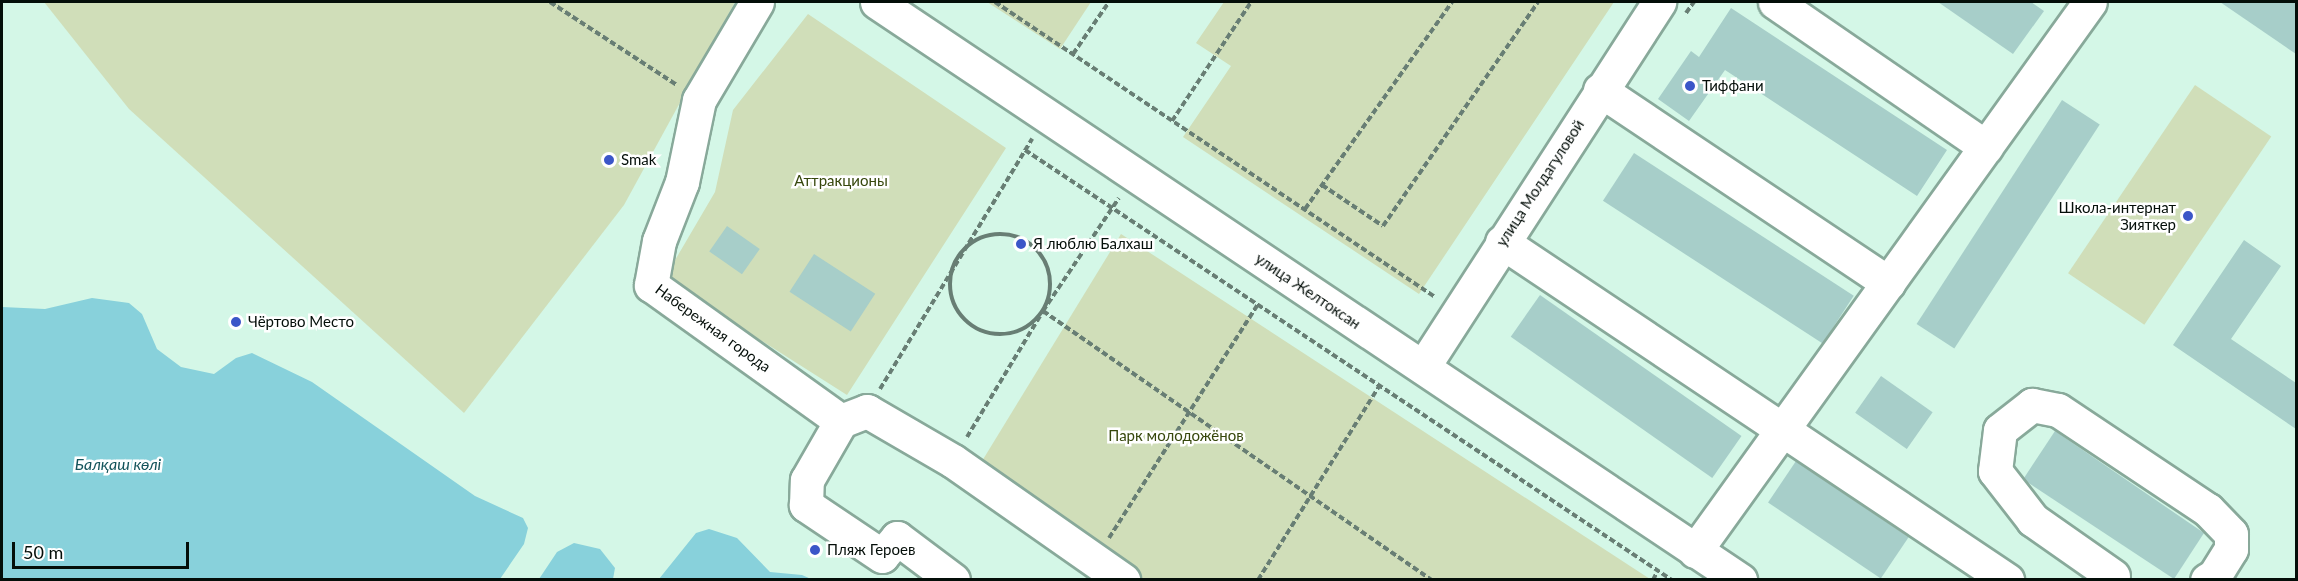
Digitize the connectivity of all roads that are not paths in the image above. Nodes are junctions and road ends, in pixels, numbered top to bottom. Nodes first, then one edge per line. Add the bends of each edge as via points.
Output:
1 (757, 2) edge
2 (877, 2) edge
3 (1659, 2) edge
4 (1775, 2) edge
5 (2090, 2) edge
6 (1600, 90) junction
7 (1986, 147) junction
8 (1502, 242) junction
9 (1888, 283) junction
10 (1423, 367) junction
11 (854, 416) junction
12 (1781, 432) junction
13 (1695, 551) junction
14 (2118, 578) edge
15 (952, 579) edge
16 (1123, 579) edge
17 (1740, 579) edge
18 (2007, 579) edge
19 (2206, 579) edge

1 - 11 street, Набережная города via 699,100 682,182 659,241 651,285
2 - 10 street, улица Желтоксан
3 - 6 street, улица Молдагуловой
4 - 7 street
5 - 7 street
6 - 8 street, улица Молдагуловой
6 - 9 street
7 - 9 street
8 - 10 street, улица Молдагуловой
8 - 12 street
9 - 12 street
10 - 13 street, улица Желтоксан
11 - 15 street via 807,480 806,505 882,556 897,538
11 - 16 street, Набережная города via 953,461
12 - 13 street
12 - 18 street
13 - 17 street, улица Желтоксан
14 - 19 street via 2033,520 1995,471 2000,430 2032,405 2058,411 2208,510 2231,534 2231,549 2214,576

